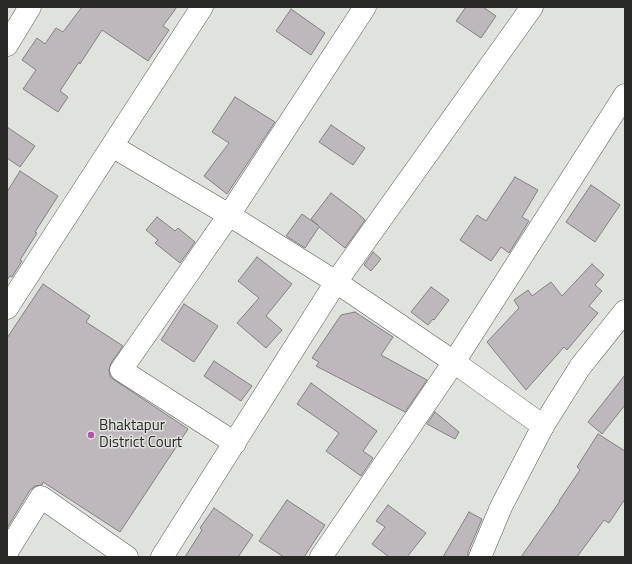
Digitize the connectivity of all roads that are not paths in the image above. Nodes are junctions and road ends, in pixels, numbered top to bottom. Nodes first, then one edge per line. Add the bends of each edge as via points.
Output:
1 (30, 7) edge
2 (202, 7) edge
3 (365, 7) edge
4 (532, 7) edge
5 (7, 45) edge
6 (625, 95) edge
7 (112, 146) junction
8 (229, 215) junction
9 (336, 282) junction
10 (7, 308) edge
11 (625, 311) edge
12 (454, 362) junction
13 (543, 426) junction
14 (234, 443) junction
15 (7, 552) edge
16 (127, 557) edge
17 (162, 557) edge
18 (321, 557) edge
19 (480, 557) edge

1 - 5 street
2 - 7 street
3 - 8 street
4 - 9 street
6 - 12 street
7 - 8 street
7 - 10 street
8 - 9 street
8 - 14 street via 121,370
9 - 12 street
9 - 14 street
11 - 13 street via 580,366
12 - 13 street
12 - 18 street
13 - 19 street via 501,507
14 - 17 street
15 - 16 street via 41,497

